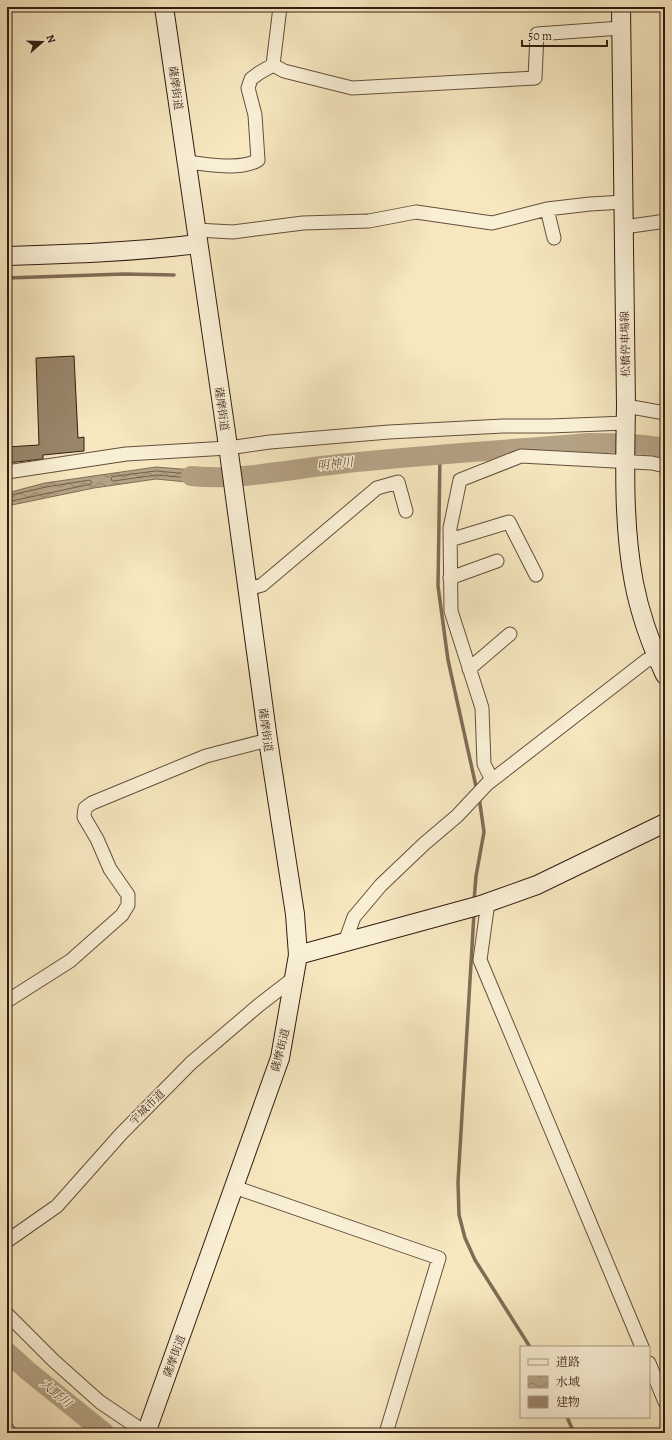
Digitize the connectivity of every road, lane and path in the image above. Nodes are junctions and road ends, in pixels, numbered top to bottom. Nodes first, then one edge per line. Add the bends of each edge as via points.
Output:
1 (164, 7) edge
2 (280, 7) edge
3 (621, 7) edge
4 (621, 28) junction
5 (273, 64) junction
6 (187, 162) junction
7 (624, 202) junction
8 (547, 209) junction
9 (665, 220) edge
10 (624, 227) junction
11 (197, 237) junction
12 (554, 238) dead end
13 (7, 256) edge
14 (665, 413) edge
15 (626, 421) junction
16 (229, 451) junction
17 (625, 458) junction
18 (665, 466) edge
19 (7, 472) edge
20 (406, 511) dead end
21 (450, 540) junction
22 (497, 561) dead end
23 (536, 576) dead end
24 (450, 578) junction
25 (247, 589) junction
26 (510, 634) dead end
27 (663, 665) edge
28 (469, 669) junction
29 (268, 740) junction
30 (490, 782) junction
31 (664, 827) edge
32 (484, 904) junction
33 (345, 942) junction
34 (298, 955) junction
35 (294, 978) junction
36 (7, 1000) edge
37 (234, 1187) junction
38 (7, 1241) edge
39 (7, 1314) edge
40 (642, 1346) edge
41 (650, 1366) edge
42 (665, 1402) edge
43 (7, 1430) edge
44 (10, 1433) edge
45 (146, 1433) edge
46 (386, 1433) edge

1 - 6 street, 薩摩街道
2 - 5 street
3 - 4 street, 松橋停車場線
4 - 5 street via 536,34 535,78 352,88 284,71
4 - 7 street, 松橋停車場線
5 - 6 street via 251,79 248,88 255,115 258,160 251,164 229,166
6 - 11 street, 薩摩街道
7 - 8 street
7 - 10 street, 松橋停車場線
8 - 11 street via 492,223 416,212 369,221 303,223
8 - 12 street
9 - 10 street
10 - 15 street, 松橋停車場線
11 - 13 street via 166,248
11 - 16 street, 薩摩街道
14 - 15 street
15 - 16 street via 389,432 270,442
15 - 17 street, 松橋停車場線
16 - 19 street via 126,454
16 - 25 street, 薩摩街道
17 - 18 street
17 - 21 street via 521,456 460,480
17 - 27 street, 松橋停車場線 via 628,538 633,576 643,619
20 - 25 street via 398,482 377,488 262,585
21 - 23 street via 509,522
21 - 24 street
22 - 24 street
24 - 28 street via 451,611
25 - 29 street, 薩摩街道
26 - 28 street
27 - 30 street via 647,660
28 - 30 street via 482,708 484,764
29 - 34 street, 薩摩街道 via 295,914
29 - 36 street via 206,756 92,802 85,808 84,817 110,869 128,895 128,905 122,914 70,961
30 - 33 street via 457,816 381,885 354,917
31 - 32 street via 537,885
32 - 33 street
32 - 40 street via 480,960
33 - 34 street
34 - 35 street, 薩摩街道
35 - 37 street, 薩摩街道 via 280,1058
35 - 38 street, 宇城市道 via 191,1062 121,1134 57,1206
37 - 45 street, 薩摩街道
37 - 46 street via 439,1258
39 - 45 street via 100,1402
41 - 42 street
43 - 44 street

